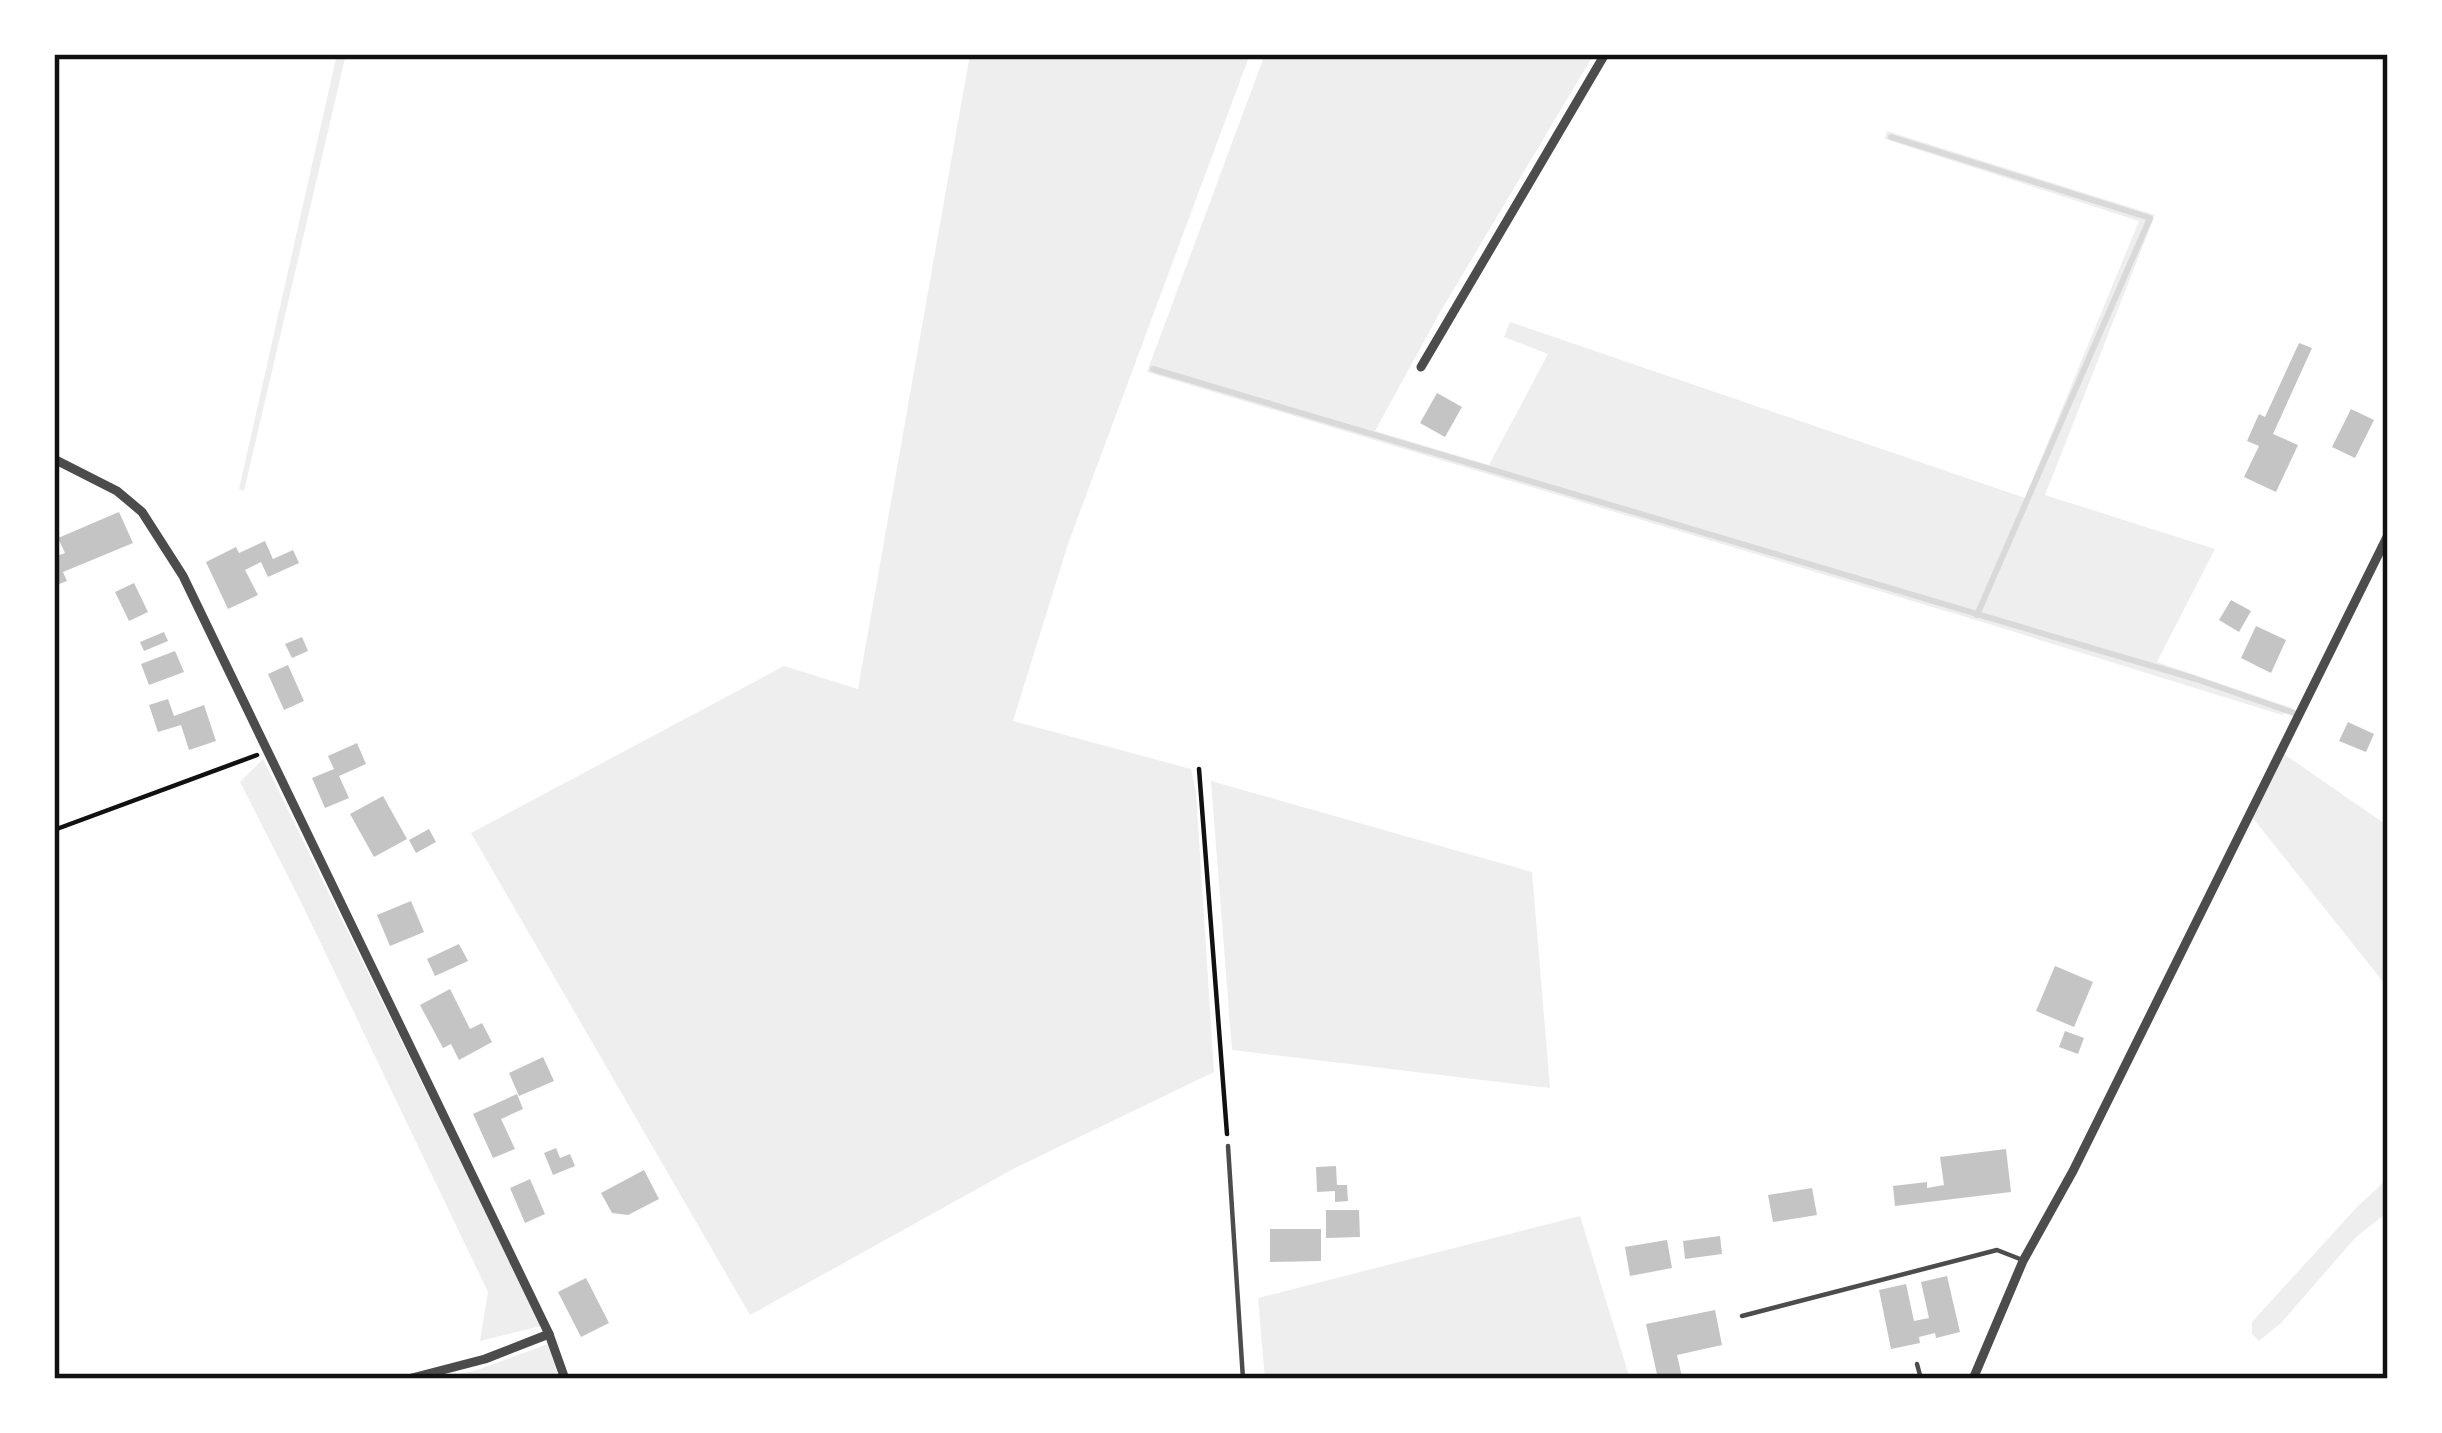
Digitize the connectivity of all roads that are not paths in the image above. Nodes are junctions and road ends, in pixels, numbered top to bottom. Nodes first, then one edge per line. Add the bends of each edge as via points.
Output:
1 (1605, 54) edge
2 (1421, 367) dead end
3 (54, 459) edge
4 (2388, 535) edge
5 (1228, 1145) road end
6 (2023, 1261) junction
7 (1742, 1316) dead end
8 (549, 1334) junction
9 (1917, 1364) dead end
10 (408, 1379) edge
11 (565, 1379) edge
12 (1243, 1379) edge
13 (1921, 1379) edge
14 (1973, 1379) edge

1 - 2 street
3 - 8 street via 142,512 184,576
4 - 6 street
5 - 12 lane
6 - 7 lane via 1997,1250
6 - 14 street
8 - 10 street
8 - 11 street
9 - 13 lane

